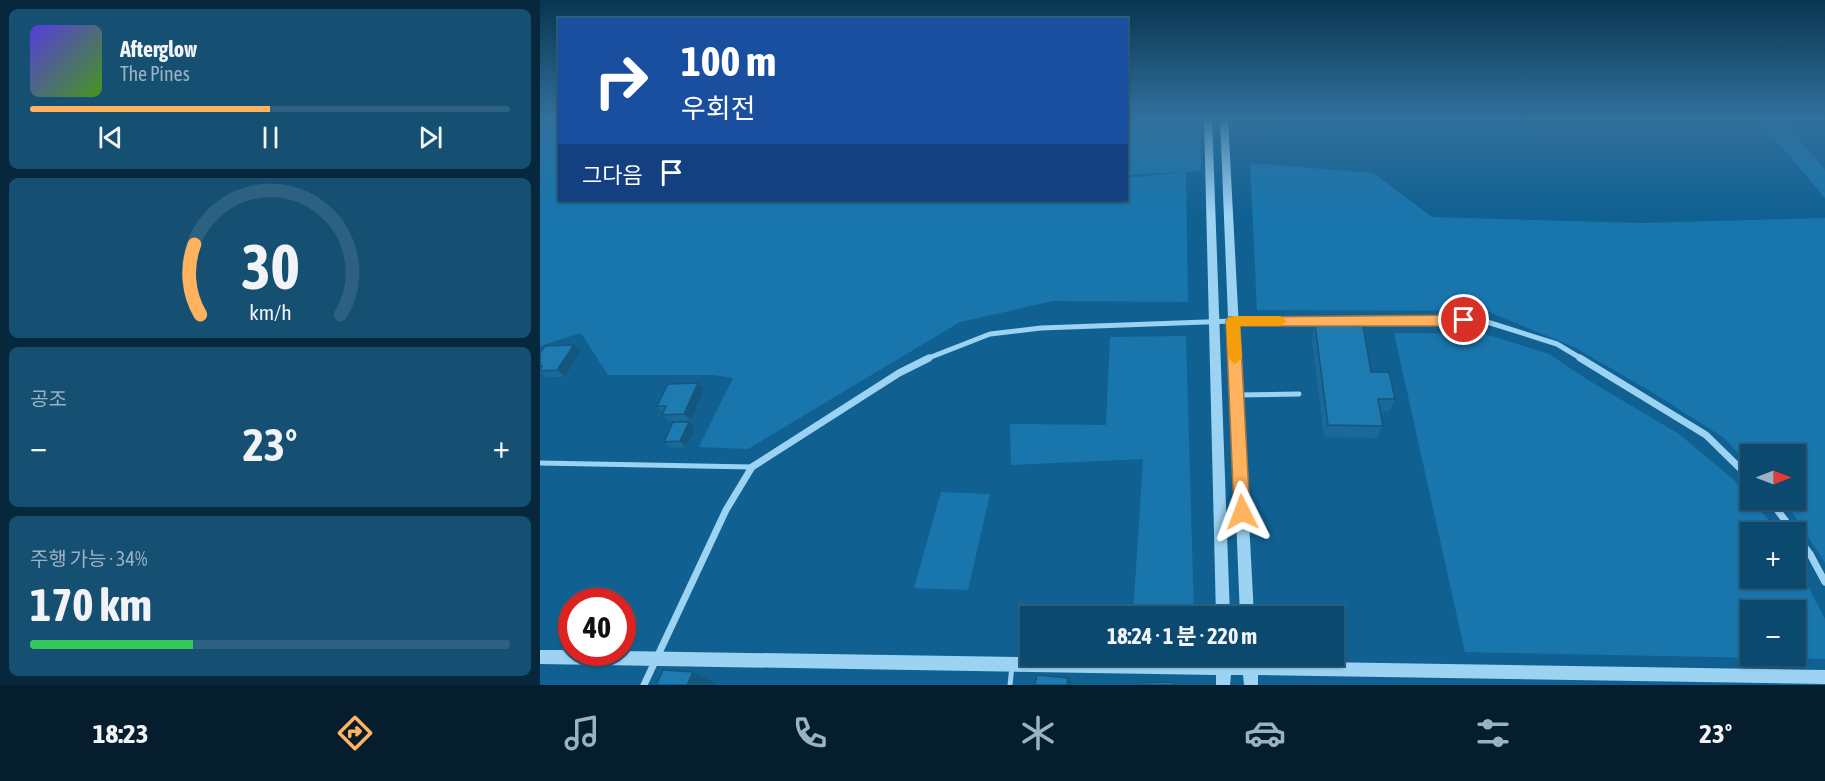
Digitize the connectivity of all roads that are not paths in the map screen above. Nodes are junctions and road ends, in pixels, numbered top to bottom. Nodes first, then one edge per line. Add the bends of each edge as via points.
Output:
1 (1209, 150) edge
2 (1225, 150) edge
3 (1233, 321) junction
4 (1214, 322) junction
5 (1299, 394) dead end
6 (1236, 395) junction
7 (540, 463) edge
8 (752, 467) junction
9 (1740, 468) edge
10 (1777, 510) edge
11 (1825, 582) edge
12 (1223, 606) edge
13 (1247, 606) edge
14 (540, 657) edge
15 (656, 658) junction
16 (1013, 664) junction
17 (1020, 664) edge
18 (1344, 664) edge
19 (1224, 666) edge
20 (1250, 666) edge
21 (1825, 677) edge
22 (644, 685) edge
23 (1010, 685) edge
24 (1223, 685) edge
25 (1251, 685) edge

1 - 4 street
2 - 3 street
3 - 4 street
3 - 6 street
3 - 9 street via 1464,320 1514,329 1557,344 1706,435
4 - 8 street via 1041,328 990,334 964,342 899,373
4 - 12 street
5 - 6 lane
6 - 13 street
7 - 8 lane
8 - 15 street via 726,510
10 - 11 street
14 - 15 street
15 - 16 street
15 - 22 street
16 - 17 street
16 - 23 lane
18 - 21 street
19 - 24 street
20 - 25 street

